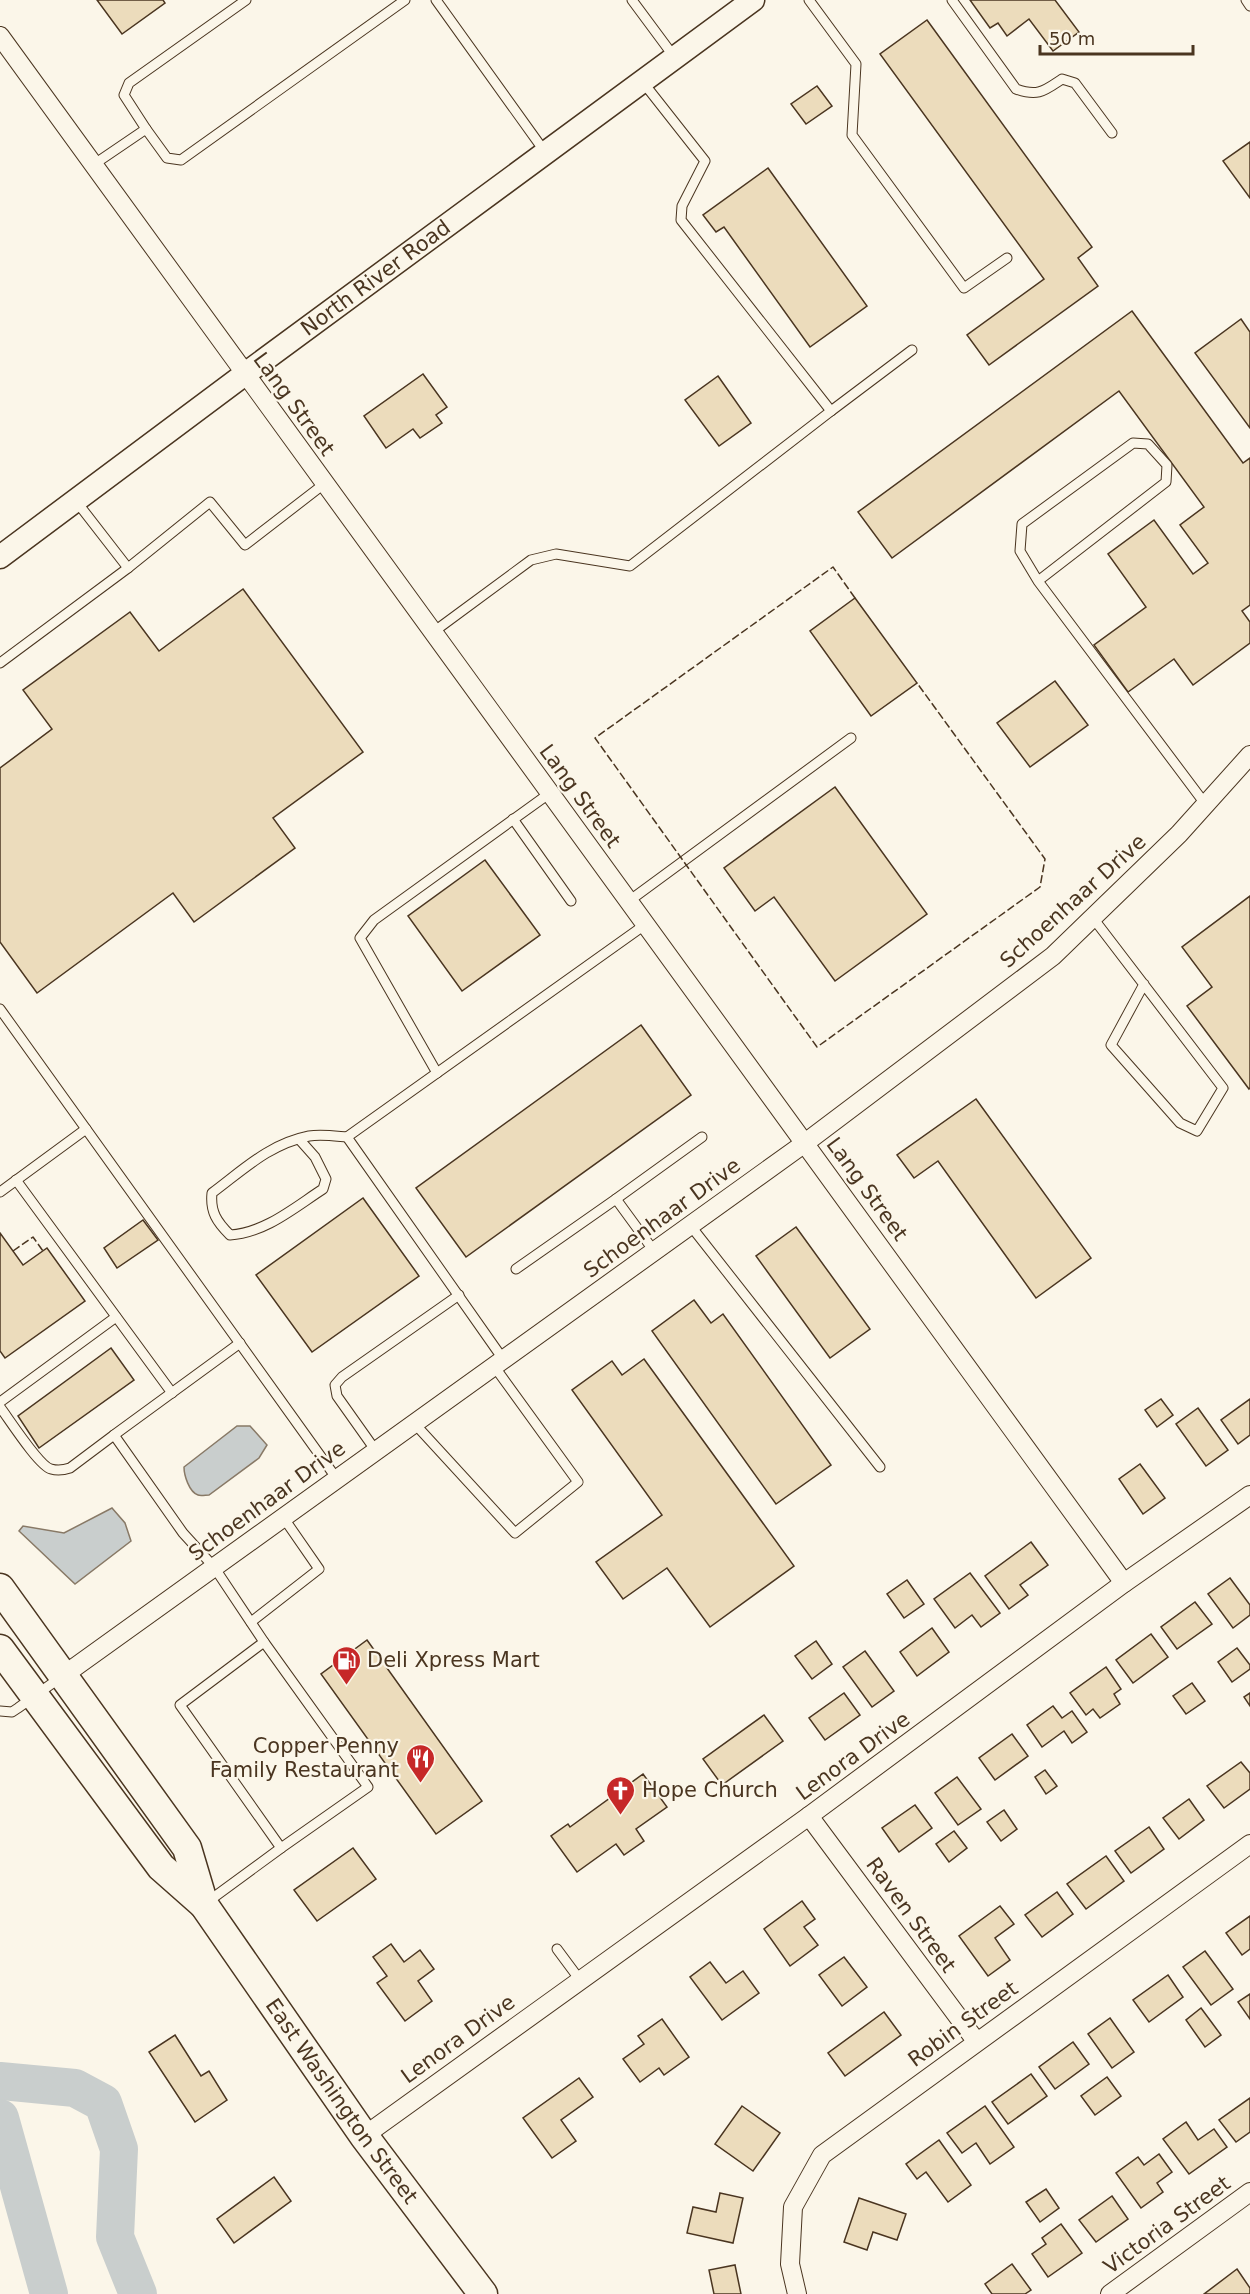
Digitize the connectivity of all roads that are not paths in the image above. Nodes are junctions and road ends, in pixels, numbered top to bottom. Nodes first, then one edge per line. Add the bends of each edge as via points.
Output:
1 (246, 0) edge
2 (405, 0) edge
3 (436, 0) edge
4 (632, 0) edge
5 (809, 0) edge
6 (952, 0) edge
7 (1246, 0) edge
8 (742, 3) edge
9 (1250, 6) edge
10 (0, 36) edge
11 (675, 58) junction
12 (642, 81) junction
13 (146, 129) junction
14 (1112, 133) dead end
15 (546, 153) junction
16 (93, 165) junction
17 (1007, 258) dead end
18 (912, 350) dead end
19 (245, 374) junction
20 (831, 411) junction
21 (324, 484) junction
22 (76, 501) junction
23 (0, 557) edge
24 (128, 567) junction
25 (1038, 581) junction
26 (432, 633) junction
27 (0, 663) edge
28 (851, 738) dead end
29 (1250, 755) edge
30 (550, 793) junction
31 (1206, 805) junction
32 (513, 819) junction
33 (571, 901) dead end
34 (628, 901) junction
35 (1093, 918) junction
36 (646, 924) junction
37 (1144, 984) junction
38 (0, 1009) edge
39 (437, 1073) junction
40 (86, 1129) junction
41 (347, 1137) junction
42 (702, 1137) dead end
43 (299, 1139) junction
44 (805, 1143) junction
45 (16, 1180) junction
46 (0, 1192) edge
47 (616, 1199) junction
48 (690, 1225) junction
49 (654, 1251) junction
50 (516, 1269) dead end
51 (459, 1295) junction
52 (116, 1317) junction
53 (240, 1343) junction
54 (498, 1363) junction
55 (172, 1393) junction
56 (0, 1402) edge
57 (0, 1407) edge
58 (414, 1423) junction
59 (114, 1435) junction
60 (376, 1451) junction
61 (880, 1467) dead end
62 (337, 1479) junction
63 (1250, 1495) edge
64 (283, 1517) junction
65 (214, 1567) junction
66 (1124, 1583) junction
67 (0, 1588) edge
68 (251, 1622) junction
69 (264, 1642) junction
70 (0, 1649) edge
71 (64, 1675) junction
72 (35, 1696) junction
73 (0, 1711) edge
74 (809, 1816) junction
75 (1250, 1844) edge
76 (281, 1848) junction
77 (204, 1905) junction
78 (557, 1949) dead end
79 (580, 1980) junction
80 (976, 2042) junction
81 (364, 2136) junction
82 (1250, 2192) edge
83 (483, 2294) edge
84 (797, 2294) edge
85 (1110, 2294) edge

1 - 13 lane via 129,83 124,95
2 - 13 lane via 181,160 168,158
3 - 15 lane
4 - 11 lane
5 - 17 lane via 856,64 852,135 964,288
6 - 14 lane via 1016,89 1030,94 1044,92 1062,79 1075,83
7 - 9 lane
8 - 11 street, North River Road
10 - 16 street, Lang Street
11 - 12 street, North River Road
12 - 15 street, North River Road
12 - 20 lane via 705,161 682,206 681,220
13 - 16 lane
15 - 19 street, North River Road
16 - 19 street, Lang Street
18 - 20 lane
19 - 21 street, Lang Street
19 - 22 street, North River Road
20 - 26 lane via 630,566 556,555 531,560
21 - 24 lane via 245,545 210,502
21 - 26 street, Lang Street
22 - 23 street, North River Road
22 - 24 lane
24 - 27 lane
25 - 25 lane via 1166,482 1167,465 1148,444 1133,443 1022,524 1020,551
25 - 31 lane
26 - 30 street, Lang Street
28 - 34 lane
29 - 31 street, Schoenhaar Drive
30 - 32 lane
30 - 34 street, Lang Street
31 - 35 street, Schoenhaar Drive
32 - 33 lane
32 - 39 lane via 374,920 360,938
34 - 36 street, Lang Street
35 - 37 lane
35 - 44 street, Schoenhaar Drive via 1053,956
36 - 39 lane
36 - 44 street, Lang Street
37 - 37 lane via 1223,1088 1197,1131 1180,1124 1111,1045
38 - 40 lane
39 - 41 lane
40 - 45 lane
40 - 53 lane
41 - 43 lane
41 - 51 lane
42 - 47 lane
43 - 43 lane via 272,1148 212,1193 211,1206 218,1222 230,1234 242,1234 271,1223 323,1189 326,1179 315,1157
44 - 48 street, Schoenhaar Drive
44 - 66 street, Lang Street
45 - 46 lane
45 - 52 lane
47 - 49 lane
47 - 50 lane
48 - 49 street, Schoenhaar Drive
48 - 61 lane
49 - 54 street, Schoenhaar Drive
51 - 54 lane
51 - 60 lane via 334,1385 337,1396
52 - 55 lane
52 - 56 lane
53 - 55 lane
53 - 62 lane
54 - 58 street, Schoenhaar Drive
54 - 58 lane via 578,1482 515,1533
55 - 59 lane
57 - 59 lane via 49,1469 70,1468
58 - 60 street, Schoenhaar Drive
59 - 65 lane via 183,1533
60 - 62 street, Schoenhaar Drive
62 - 64 street, Schoenhaar Drive
63 - 66 street, Lenora Drive
64 - 65 street, Schoenhaar Drive
64 - 68 lane via 319,1569
65 - 68 lane
65 - 71 street, Schoenhaar Drive
66 - 74 street, Lenora Drive
67 - 71 main road, East Washington Street
68 - 69 lane
69 - 76 lane via 180,1705
69 - 76 lane via 368,1787
70 - 72 main road, East Washington Street
71 - 72 lane
71 - 77 main road, East Washington Street via 187,1848
72 - 73 lane via 12,1712
72 - 77 main road, East Washington Street via 161,1867
74 - 79 street, Lenora Drive
74 - 80 street, Raven Street
75 - 80 street, Robin Street
76 - 77 lane
77 - 81 main road, East Washington Street
78 - 79 lane
79 - 81 street, Lenora Drive
80 - 84 street, Robin Street via 822,2155 793,2207 790,2264
81 - 83 main road, East Washington Street
82 - 85 street, Victoria Street

